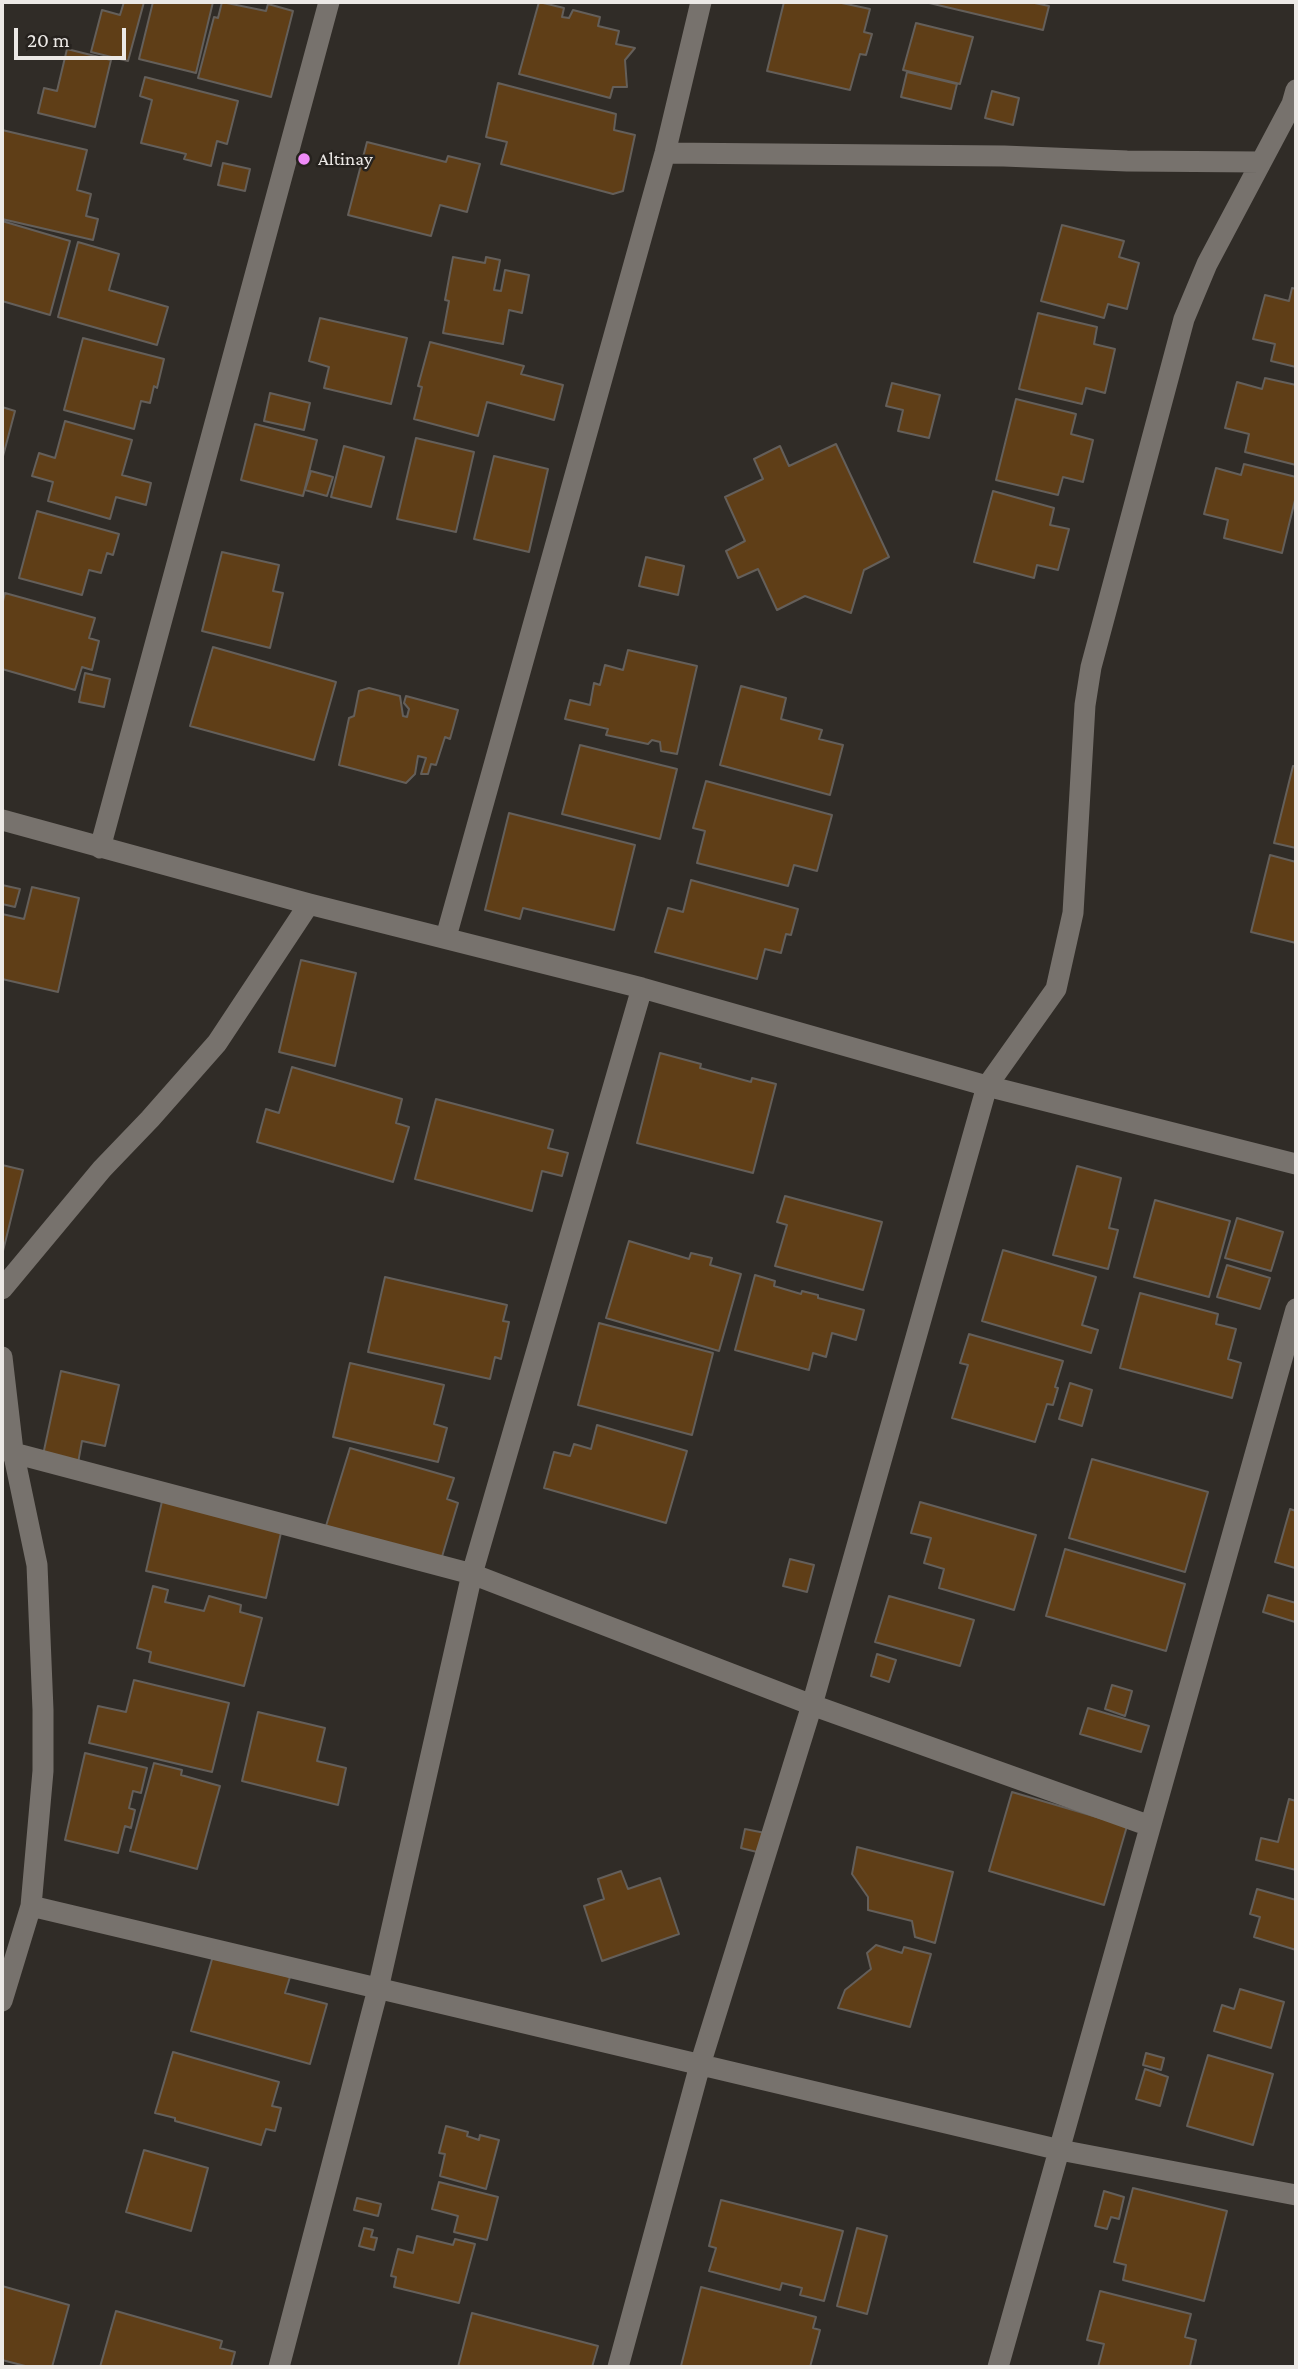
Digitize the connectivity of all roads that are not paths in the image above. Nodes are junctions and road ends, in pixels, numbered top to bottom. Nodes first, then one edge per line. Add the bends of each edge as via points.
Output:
1 (329, 2) edge
2 (701, 2) edge
3 (1296, 90) edge
4 (665, 153) junction
5 (1261, 162) junction
6 (2, 820) edge
7 (100, 848) junction
8 (309, 904) junction
9 (446, 937) junction
10 (642, 988) junction
11 (987, 1086) junction
12 (1296, 1164) edge
13 (2, 1289) edge
14 (1296, 1309) edge
15 (2, 1357) edge
16 (8, 1451) edge
17 (472, 1574) junction
18 (813, 1705) junction
19 (1150, 1826) junction
20 (31, 1906) junction
21 (378, 1989) junction
22 (2, 2001) edge
23 (700, 2065) junction
24 (1060, 2150) junction
25 (1296, 2195) edge
26 (279, 2367) edge
27 (618, 2367) edge
28 (998, 2367) edge

1 - 7 street
2 - 4 street
3 - 5 street
4 - 5 street
4 - 9 street
5 - 11 street via 1184,319 1091,667 1073,913 1056,989
6 - 7 street
7 - 8 street
8 - 9 street
8 - 13 street via 217,1043 102,1169
9 - 10 street
10 - 11 street
10 - 17 street
11 - 12 street
11 - 18 street
14 - 19 street
15 - 16 street
16 - 17 street
16 - 20 street via 37,1565 43,1771
17 - 18 street
17 - 21 street
18 - 19 street
18 - 23 street
19 - 24 street
20 - 21 street
20 - 22 street
21 - 23 street
21 - 26 street
23 - 24 street
23 - 27 street
24 - 25 street
24 - 28 street

